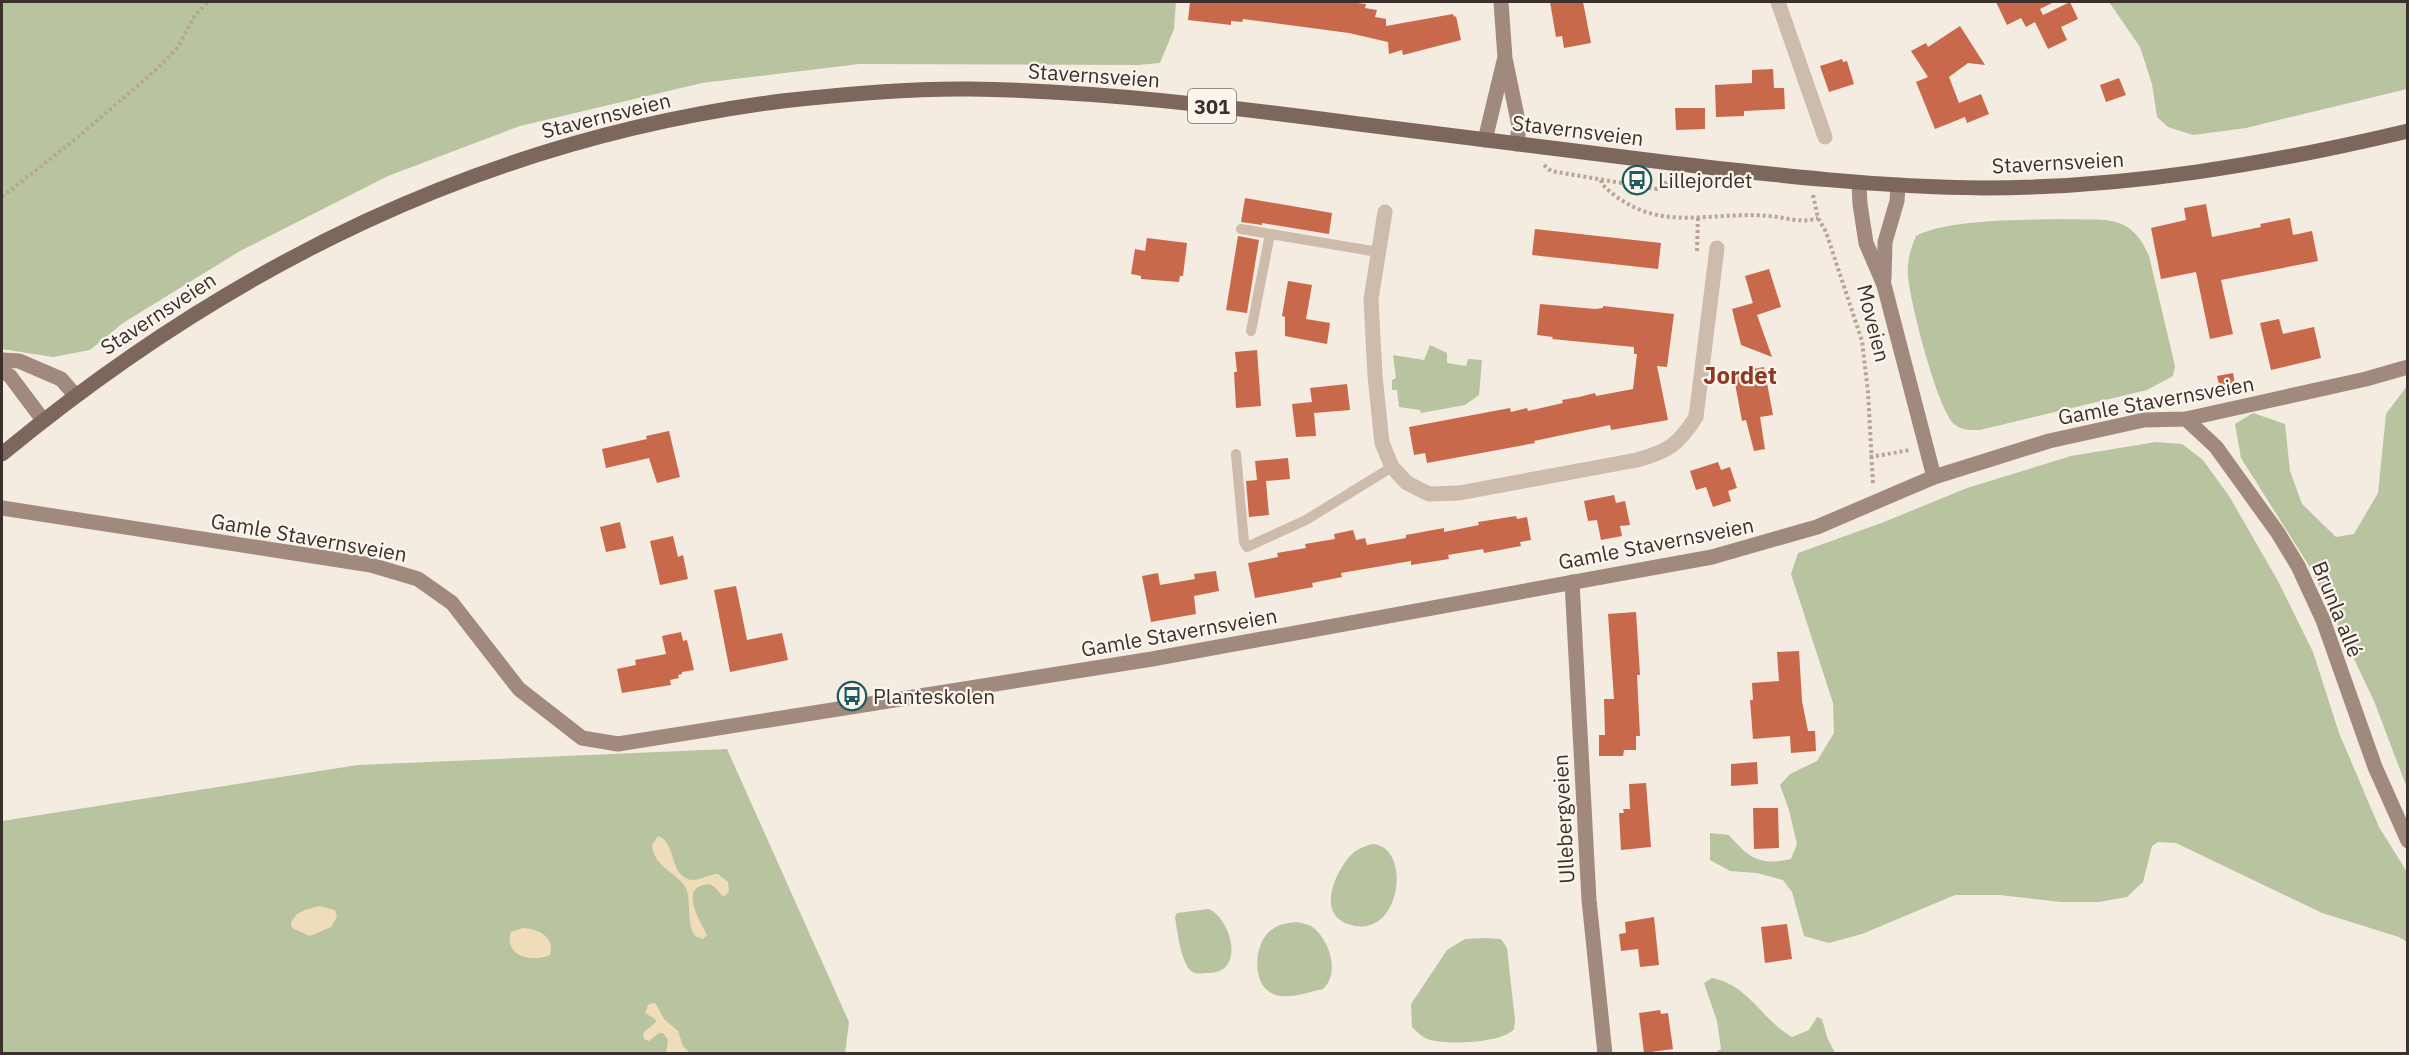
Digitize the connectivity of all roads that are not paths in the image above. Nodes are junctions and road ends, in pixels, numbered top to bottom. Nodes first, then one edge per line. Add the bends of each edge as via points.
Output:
1 (1500, 2) edge
2 (1778, 2) edge
3 (1505, 58) junction
4 (2408, 131) edge
5 (1825, 137) dead end
6 (1485, 140) junction
7 (1516, 144) junction
8 (1859, 183) junction
9 (1898, 185) junction
10 (1385, 212) dead end
11 (1241, 229) dead end
12 (1270, 234) junction
13 (1717, 248) dead end
14 (1378, 252) junction
15 (1884, 285) junction
16 (1251, 331) dead end
17 (2, 360) edge
18 (2408, 367) edge
19 (2, 371) edge
20 (75, 395) junction
21 (2186, 419) junction
22 (43, 420) junction
23 (2, 454) edge
24 (1236, 454) dead end
25 (1392, 467) junction
26 (1934, 477) junction
27 (2, 508) edge
28 (1572, 582) junction
29 (2408, 841) edge
30 (1605, 1053) edge

1 - 3 street
2 - 5 street
3 - 6 street
3 - 7 street via 1519,126
4 - 9 main road, Stavernsveien / 301 via 2298,155 2170,175 2034,187
6 - 7 main road, Stavernsveien / 301
6 - 20 main road, Stavernsveien / 301 via 1235,108 977,89 816,97 704,113 540,153 449,185 352,226 189,316
7 - 8 main road, Stavernsveien / 301
8 - 9 main road, Stavernsveien / 301
8 - 15 street via 1866,243
9 - 15 street via 1885,242
10 - 14 street
11 - 12 lane
12 - 14 lane
12 - 16 lane
13 - 25 street via 1696,417 1683,438 1661,453 1460,493 1429,494 1407,483
14 - 25 street via 1371,299 1375,365 1382,443
15 - 26 street
17 - 20 street via 19,362 61,379
18 - 21 street, Gamle Stavernsveien via 2366,380
19 - 22 street
20 - 22 main road, Stavernsveien / 301
21 - 26 street, Gamle Stavernsveien via 2144,420 2049,441
21 - 29 street, Brunla allé via 2216,447 2298,566 2323,620 2374,767
22 - 23 main road, Stavernsveien / 301
24 - 25 lane via 1247,547 1306,520
26 - 28 street, Gamle Stavernsveien via 1775,540 1712,557
27 - 28 street, Gamle Stavernsveien via 372,566 418,579 453,603 519,689 582,738 618,744 1152,659
28 - 30 street, Ullebergveien via 1589,900

